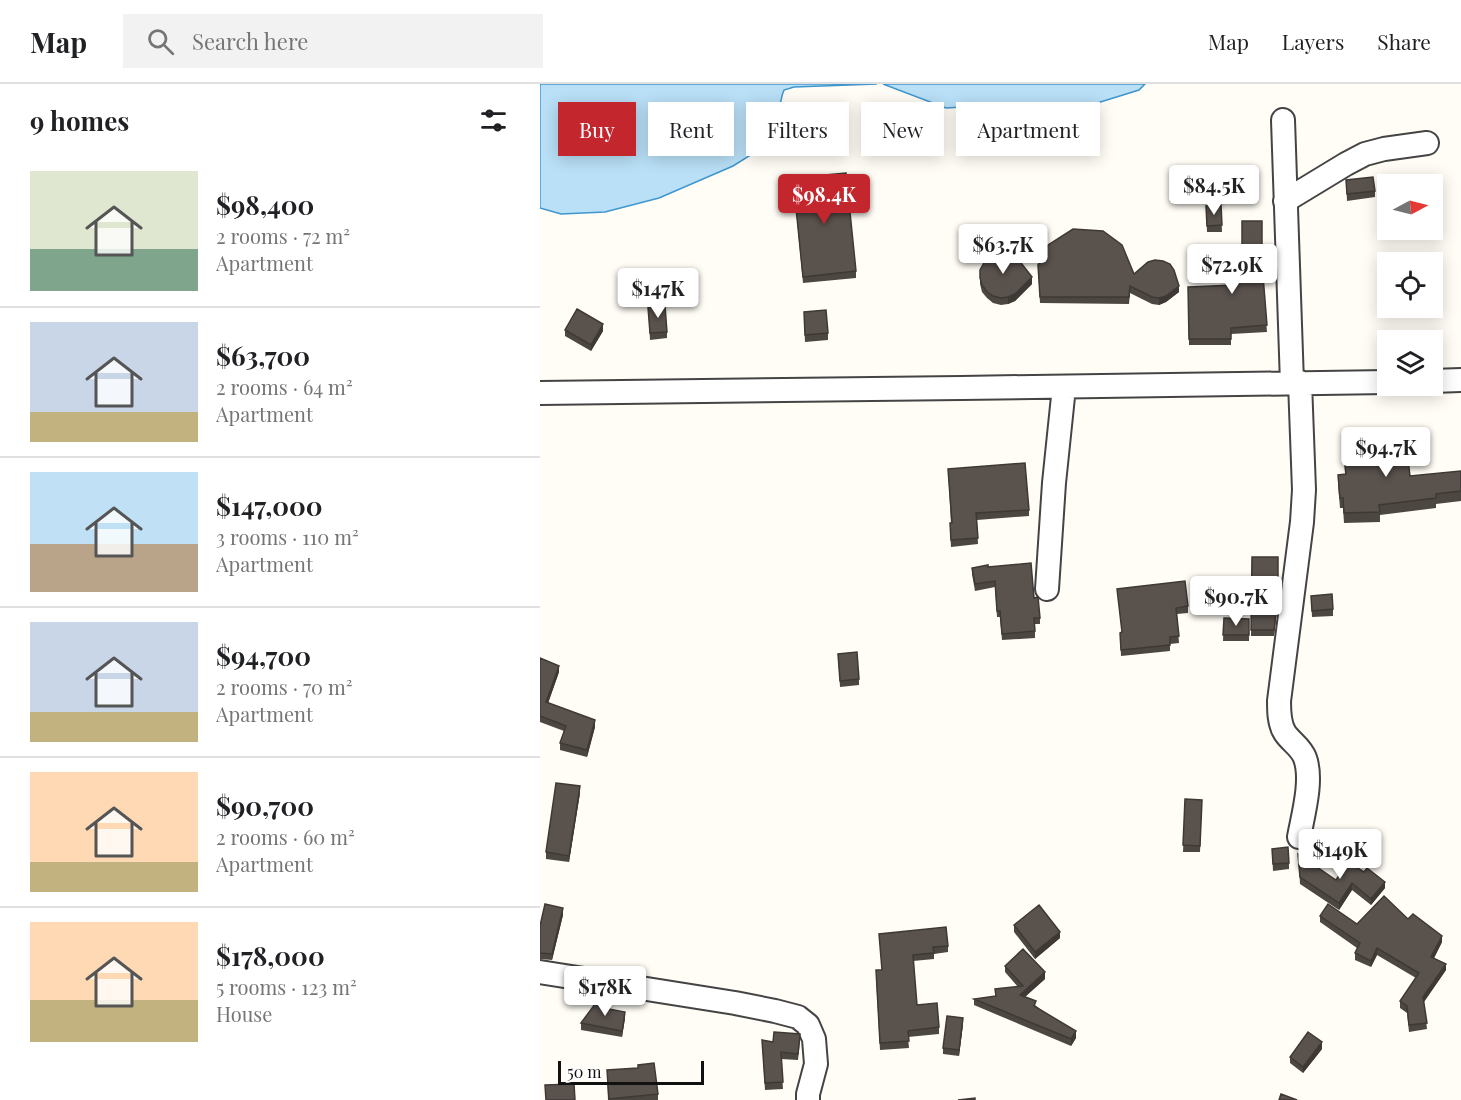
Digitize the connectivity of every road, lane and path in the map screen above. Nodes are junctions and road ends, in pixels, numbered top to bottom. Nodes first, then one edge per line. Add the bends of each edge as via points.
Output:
1 (1282, 120) dead end
2 (1427, 143) dead end
3 (1285, 201) junction
4 (1461, 380) edge
5 (1443, 381) edge
6 (1296, 382) junction
7 (1377, 382) edge
8 (1064, 387) junction
9 (540, 393) edge
10 (1047, 589) dead end
11 (1299, 837) dead end
12 (540, 972) edge
13 (808, 1100) edge

1 - 3 street
2 - 3 street via 1365,154
3 - 6 street
4 - 5 street
6 - 7 street
6 - 8 street
6 - 11 street via 1304,490 1279,715 1285,732 1306,759 1308,781
8 - 9 street
8 - 10 street
12 - 13 street via 798,1017 808,1025 814,1039 816,1064

